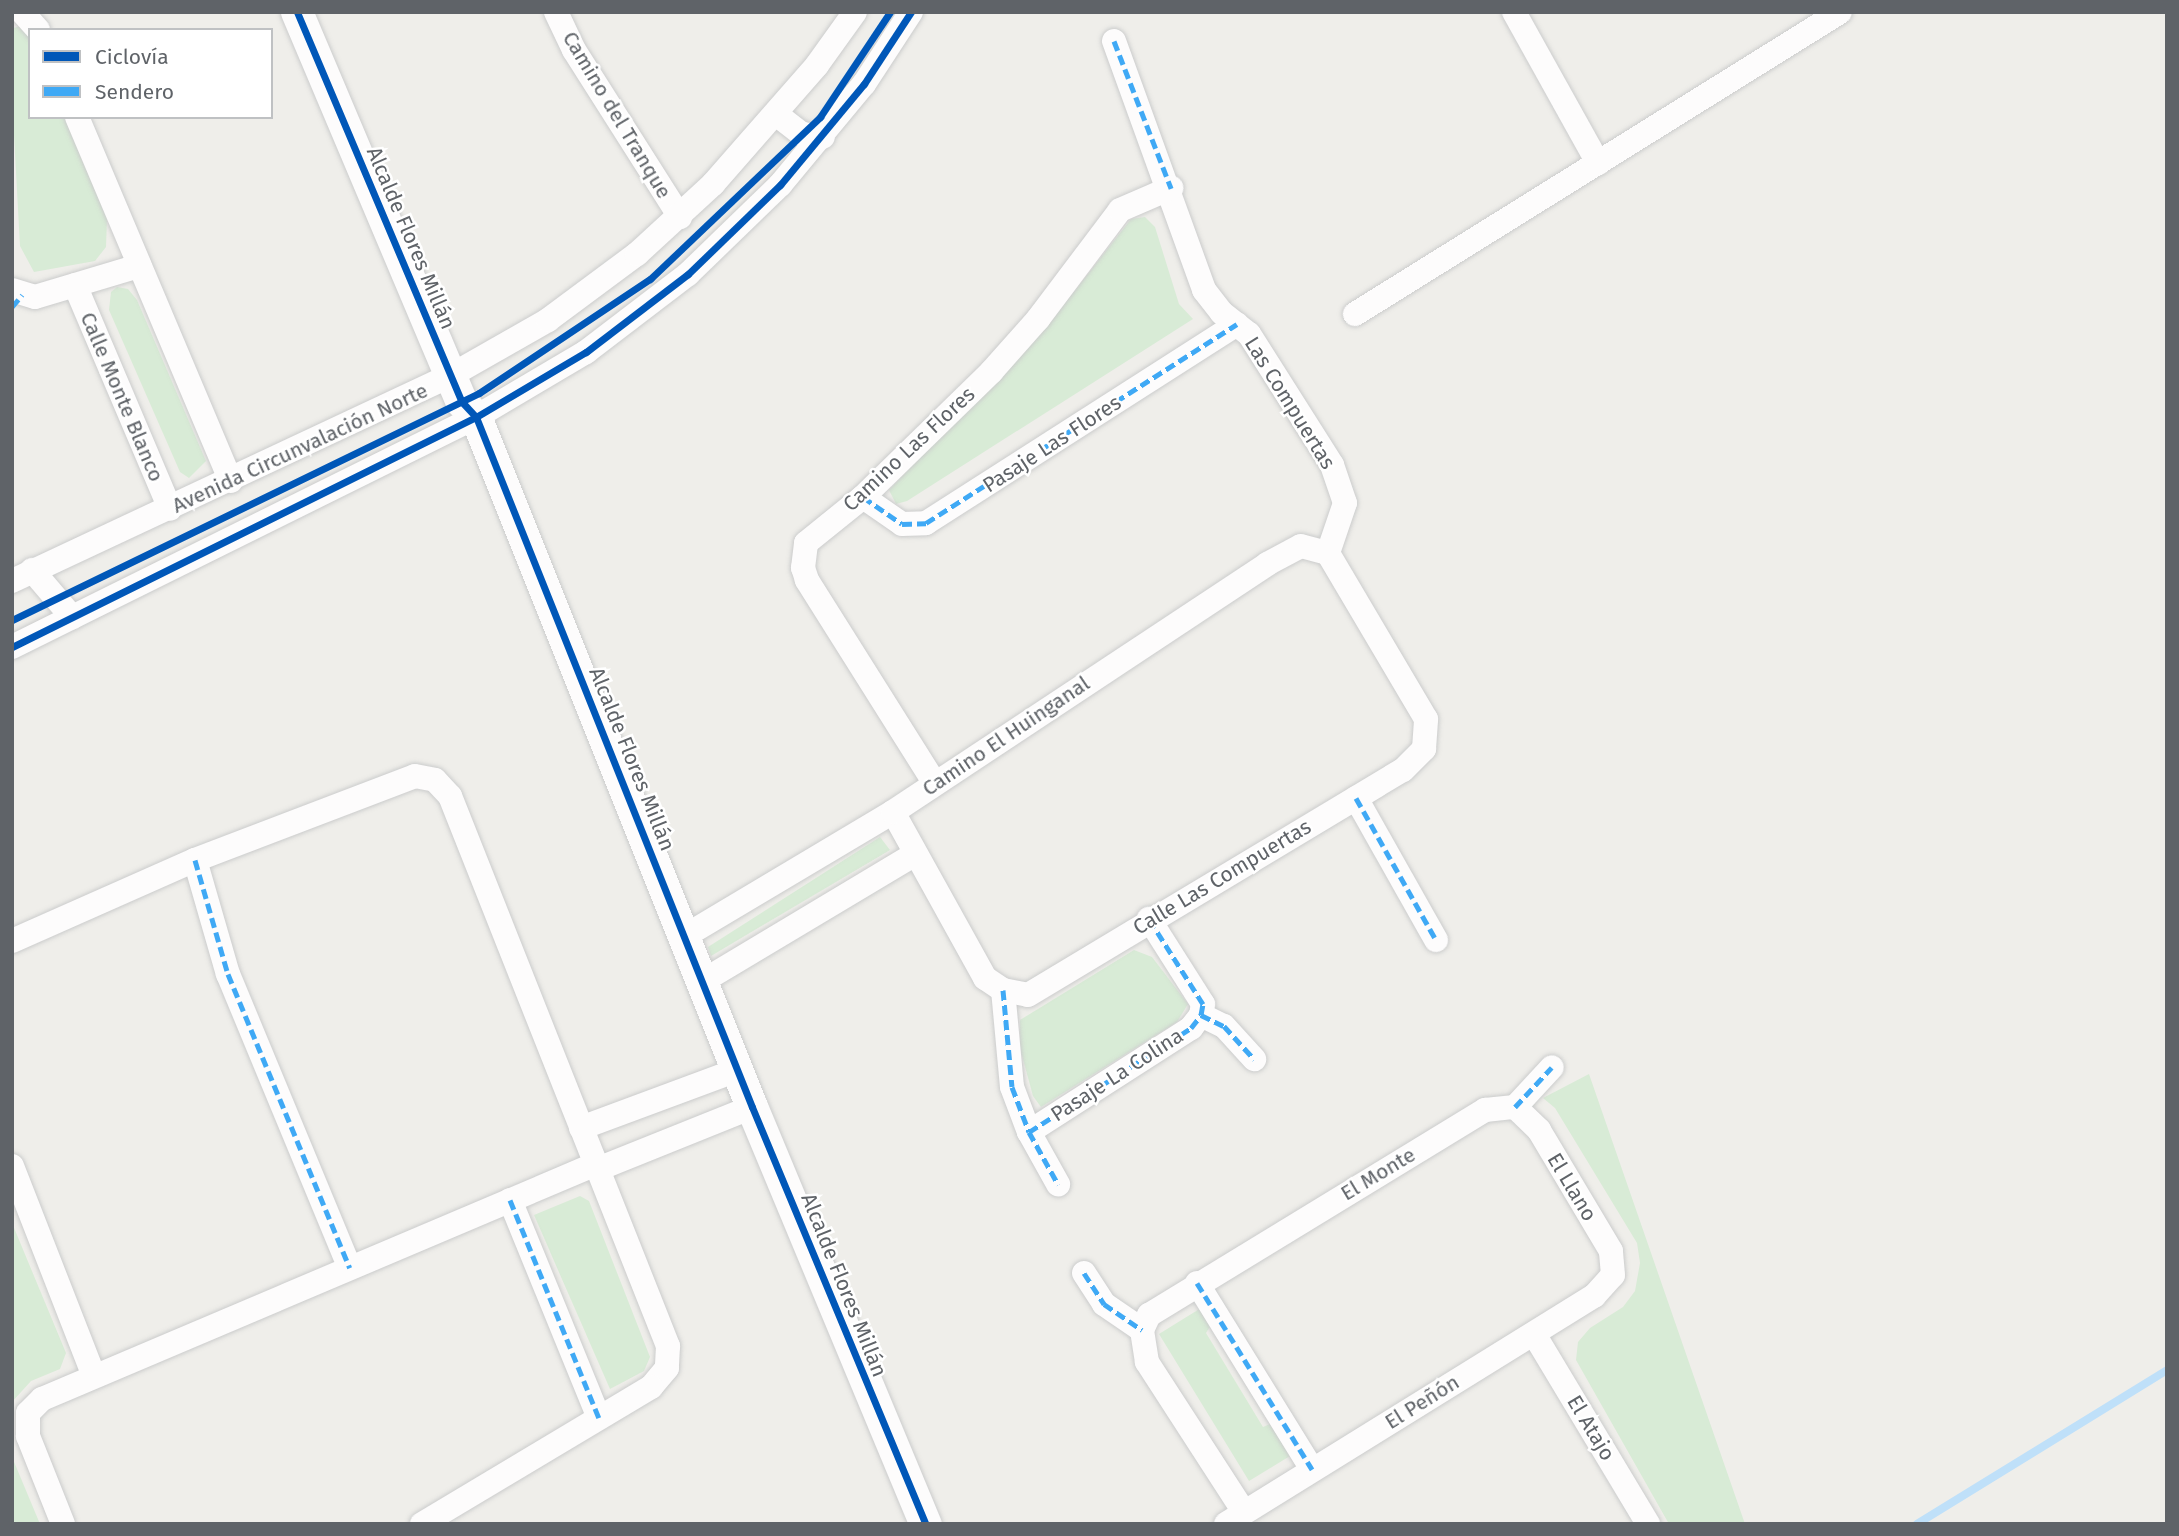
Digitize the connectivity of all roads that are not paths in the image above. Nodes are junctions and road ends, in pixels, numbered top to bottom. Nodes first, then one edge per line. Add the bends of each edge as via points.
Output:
1 (22, 12) edge
2 (297, 12) edge
3 (556, 12) edge
4 (855, 12) edge
5 (911, 12) edge
6 (1514, 12) edge
7 (1840, 12) edge
8 (36, 28) edge
9 (1114, 41) dead end
10 (776, 114) junction
11 (78, 119) edge
12 (823, 136) junction
13 (1598, 163) junction
14 (1171, 188) junction
15 (680, 217) junction
16 (139, 266) junction
17 (75, 285) junction
18 (15, 297) edge
19 (1355, 314) dead end
20 (1237, 324) junction
21 (450, 376) junction
22 (476, 417) junction
23 (231, 481) junction
24 (863, 497) junction
25 (170, 509) junction
26 (1328, 552) junction
27 (22, 576) edge
28 (72, 617) junction
29 (12, 648) edge
30 (934, 782) junction
31 (1356, 798) junction
32 (893, 812) junction
33 (915, 854) junction
34 (195, 860) junction
35 (1149, 919) junction
36 (685, 936) junction
37 (1436, 940) dead end
38 (12, 941) edge
39 (704, 981) junction
40 (1003, 990) junction
41 (1201, 1015) junction
42 (1254, 1059) dead end
43 (1552, 1067) dead end
44 (737, 1070) junction
45 (752, 1107) junction
46 (1515, 1107) junction
47 (581, 1128) junction
48 (1029, 1132) junction
49 (12, 1166) edge
50 (597, 1167) junction
51 (1058, 1184) dead end
52 (510, 1200) junction
53 (350, 1268) junction
54 (1084, 1273) dead end
55 (1613, 1275) joint
56 (1198, 1283) junction
57 (1142, 1330) junction
58 (1534, 1334) junction
59 (94, 1376) junction
60 (599, 1418) junction
61 (1312, 1469) junction
62 (1235, 1518) edge
63 (63, 1524) edge
64 (422, 1524) edge
65 (926, 1524) edge
66 (1648, 1524) edge

1 - 8 street
2 - 21 street, Alcalde Flores Millán
3 - 15 street, Camino del Tranque via 574,50
4 - 10 street, Avenida Circunvalación Norte
5 - 12 street
6 - 13 street
7 - 13 street
9 - 14 street, Las Compuertas
10 - 12 street via 802,134
10 - 15 street, Avenida Circunvalación Norte
11 - 16 street
12 - 22 street via 780,185 688,274 586,352
13 - 19 street
14 - 20 street, Las Compuertas via 1204,290
14 - 24 street, Camino Las Flores via 1120,210 1007,354
15 - 21 street, Avenida Circunvalación Norte via 559,312
16 - 17 street, Calle Monte Blanco
16 - 23 street
17 - 18 street, Calle Monte Blanco via 35,297
17 - 25 street, Calle Monte Blanco
20 - 24 street, Pasaje Las Flores via 926,523 902,524
20 - 26 street, Las Compuertas via 1249,334 1332,465 1345,503
21 - 22 street, Alcalde Flores Millán via 462,402
21 - 23 street, Avenida Circunvalación Norte
22 - 28 street
22 - 36 street, Alcalde Flores Millán
23 - 25 street, Avenida Circunvalación Norte
24 - 30 street, Camino Las Flores via 814,533 806,543 803,568
25 - 27 street, Avenida Circunvalación Norte
26 - 30 street, Camino El Huinganal via 1301,546 1267,564
26 - 31 street, Calle Las Compuertas via 1426,719 1424,749 1403,770
27 - 28 street, Avenida Circunvalación Norte
28 - 29 street
30 - 32 street, Camino El Huinganal
31 - 35 street, Calle Las Compuertas
31 - 37 street
32 - 33 street
32 - 36 street, Camino El Huinganal
33 - 39 street
33 - 40 street via 985,978
34 - 38 street
34 - 47 street via 415,776 435,780 450,796
34 - 53 street via 228,974
35 - 40 street, Calle Las Compuertas via 1028,995
35 - 41 street, Pasaje La Colina via 1203,1003
36 - 39 street, Alcalde Flores Millán
39 - 44 street, Alcalde Flores Millán
40 - 48 street, Pasaje La Colina via 1012,1087
41 - 42 street, Pasaje La Colina via 1224,1026
41 - 48 street, Pasaje La Colina via 1191,1028
43 - 46 street
44 - 45 street, Alcalde Flores Millán
44 - 47 street
45 - 50 street
45 - 65 street, Alcalde Flores Millán
46 - 55 street, El Llano via 1539,1130 1611,1251
46 - 56 street, El Monte via 1485,1110
47 - 50 street
48 - 51 street, Pasaje La Colina
49 - 59 street
50 - 52 street
50 - 60 street via 668,1346 667,1368 651,1387
52 - 53 street
52 - 60 street
53 - 59 street
54 - 57 street via 1104,1304
55 - 58 street, El Peñón via 1594,1296
56 - 57 street, El Monte via 1160,1306
56 - 61 street
57 - 62 street via 1147,1362
58 - 61 street, El Peñón
58 - 66 street, El Atajo
59 - 63 street via 43,1399 28,1413 28,1436
60 - 64 street
61 - 62 street, El Peñón

